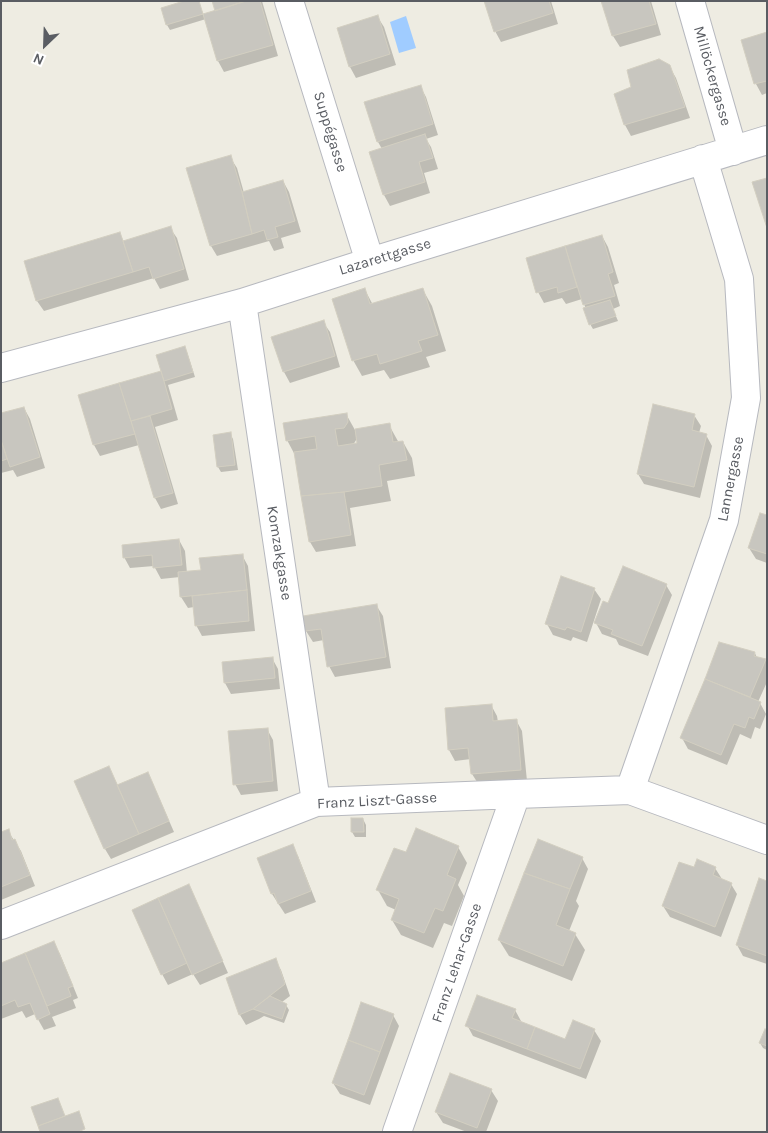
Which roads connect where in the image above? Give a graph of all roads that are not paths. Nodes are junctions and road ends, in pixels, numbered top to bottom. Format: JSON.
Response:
{"nodes":[{"id":1,"x":290,"y":1,"type":"edge"},
{"id":2,"x":690,"y":1,"type":"edge"},
{"id":3,"x":767,"y":140,"type":"edge"},
{"id":4,"x":733,"y":151,"type":"junction"},
{"id":5,"x":703,"y":159,"type":"junction"},
{"id":6,"x":370,"y":262,"type":"junction"},
{"id":7,"x":242,"y":303,"type":"junction"},
{"id":8,"x":1,"y":368,"type":"edge"},
{"id":9,"x":630,"y":790,"type":"junction"},
{"id":10,"x":516,"y":794,"type":"junction"},
{"id":11,"x":316,"y":802,"type":"junction"},
{"id":12,"x":767,"y":840,"type":"edge"},
{"id":13,"x":1,"y":925,"type":"edge"},
{"id":14,"x":397,"y":1132,"type":"edge"}],
"edges":[{"from":1,"to":6,"type":"street","name":"Suppégasse"},
{"from":2,"to":4,"type":"street","name":"Millöckergasse"},
{"from":3,"to":4,"type":"street","name":"Lazarettgasse"},
{"from":4,"to":5,"type":"street","name":"Lazarettgasse"},
{"from":5,"to":6,"type":"street","name":"Lazarettgasse"},
{"from":5,"to":9,"type":"street","name":"Lannergasse"},
{"from":6,"to":7,"type":"street","name":"Lazarettgasse"},
{"from":7,"to":8,"type":"street","name":"Lazarettgasse"},
{"from":7,"to":11,"type":"street","name":"Komzakgasse"},
{"from":9,"to":10,"type":"street","name":"Franz Liszt-Gasse"},
{"from":9,"to":12,"type":"street","name":"Franz Liszt-Gasse"},
{"from":10,"to":11,"type":"street","name":"Franz Liszt-Gasse"},
{"from":10,"to":14,"type":"street","name":"Franz Lehar-Gasse"},
{"from":11,"to":13,"type":"street","name":"Franz Liszt-Gasse"}]}
